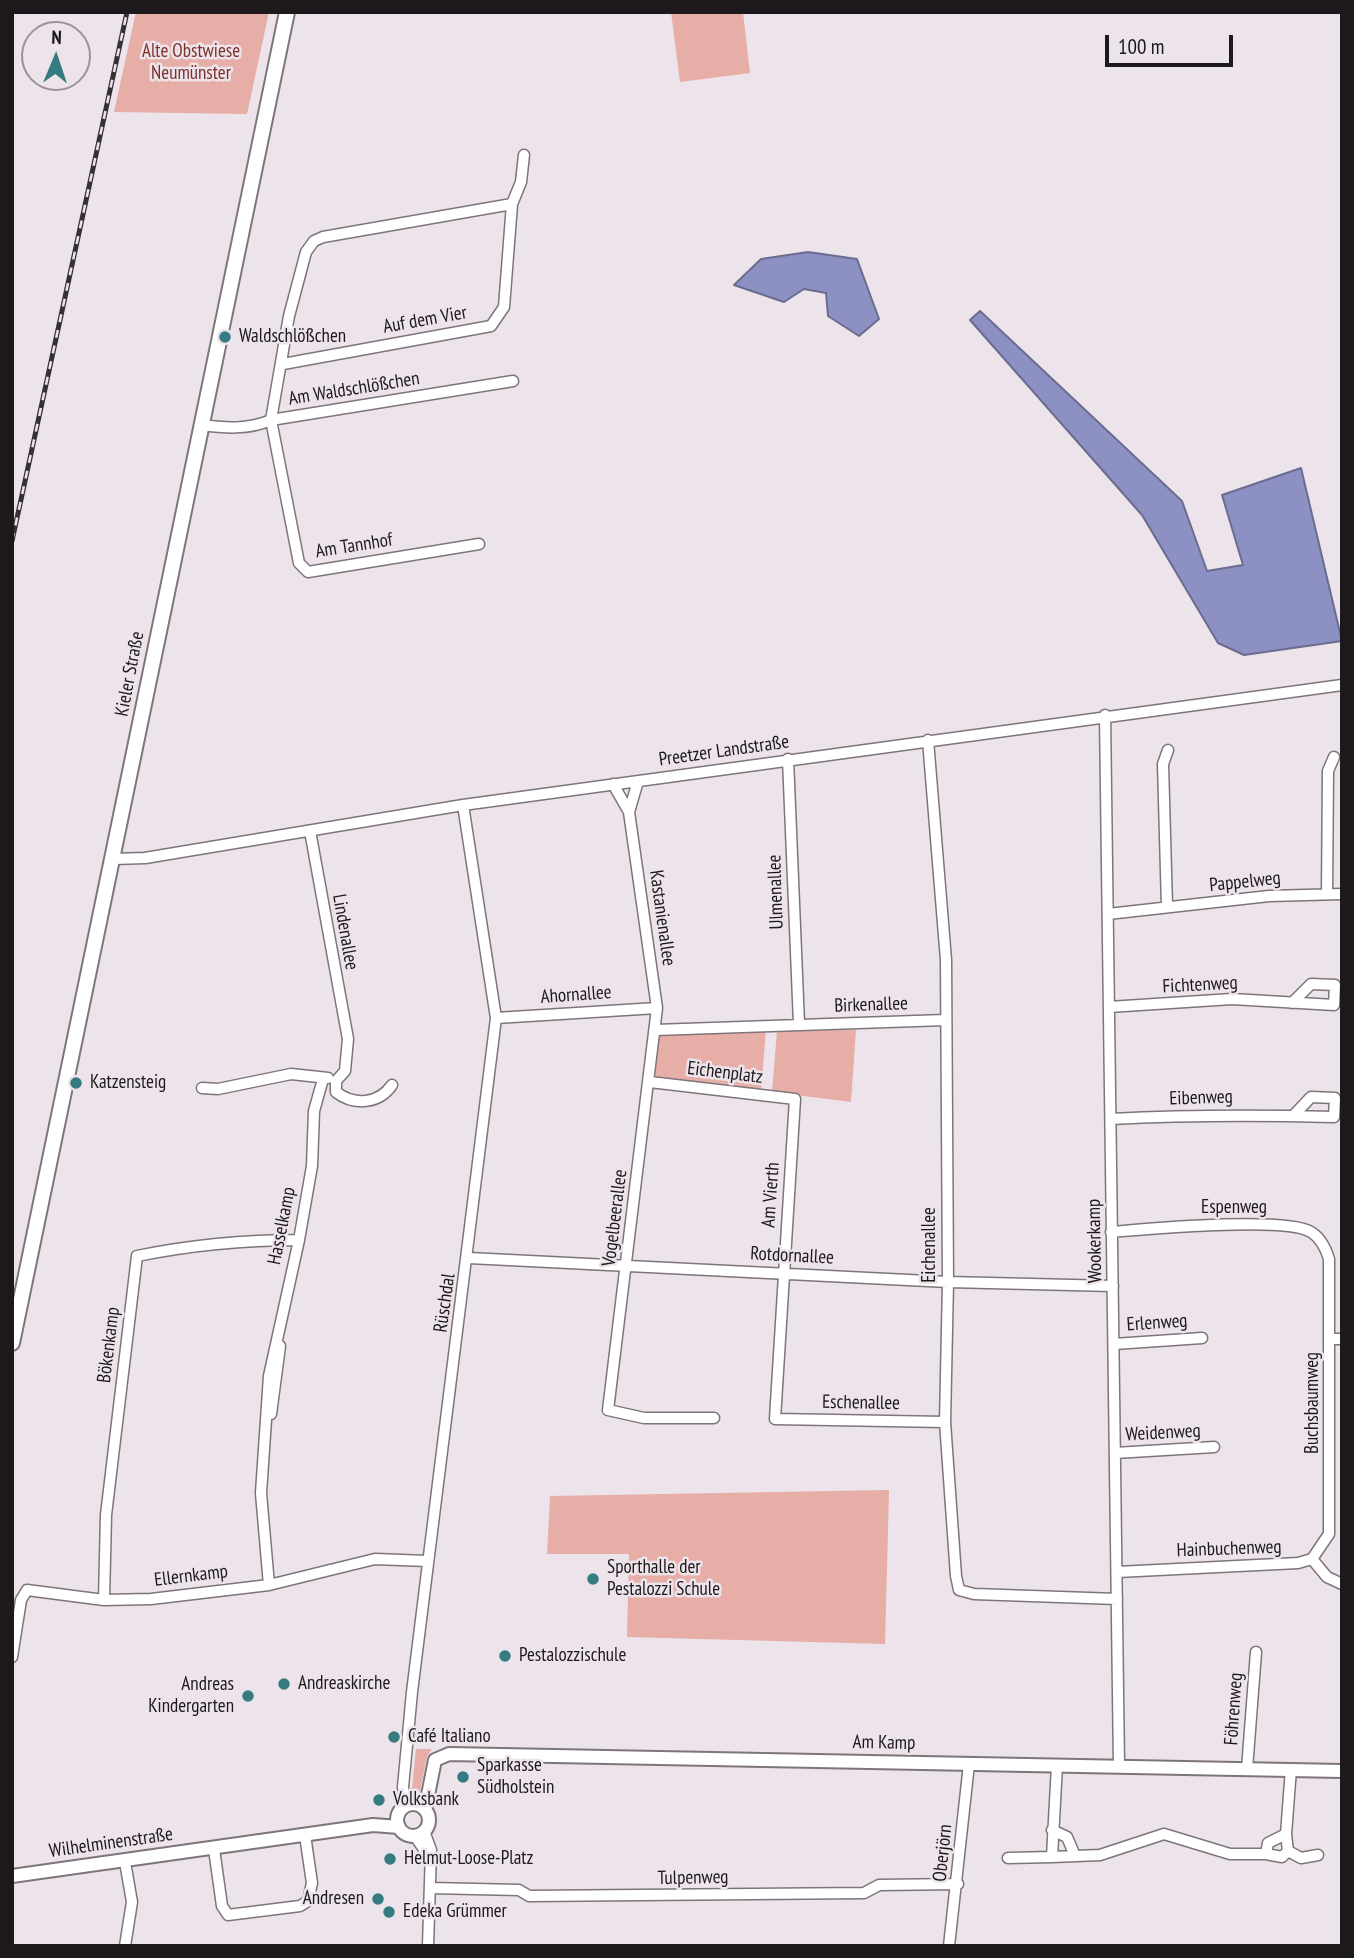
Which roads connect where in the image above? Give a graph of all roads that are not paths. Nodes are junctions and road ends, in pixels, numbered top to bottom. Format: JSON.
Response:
{"nodes":[{"id":1,"x":287,"y":12,"type":"edge"},
{"id":2,"x":524,"y":155,"type":"dead end"},
{"id":3,"x":512,"y":204,"type":"junction"},
{"id":4,"x":283,"y":364,"type":"junction"},
{"id":5,"x":513,"y":381,"type":"dead end"},
{"id":6,"x":271,"y":421,"type":"junction"},
{"id":7,"x":200,"y":425,"type":"junction"},
{"id":8,"x":479,"y":544,"type":"dead end"},
{"id":9,"x":1342,"y":685,"type":"edge"},
{"id":10,"x":1105,"y":715,"type":"junction"},
{"id":11,"x":928,"y":740,"type":"junction"},
{"id":12,"x":1168,"y":751,"type":"dead end"},
{"id":13,"x":1334,"y":757,"type":"dead end"},
{"id":14,"x":788,"y":759,"type":"junction"},
{"id":15,"x":638,"y":780,"type":"junction"},
{"id":16,"x":613,"y":784,"type":"junction"},
{"id":17,"x":463,"y":805,"type":"junction"},
{"id":18,"x":629,"y":812,"type":"junction"},
{"id":19,"x":310,"y":831,"type":"junction"},
{"id":20,"x":113,"y":859,"type":"junction"},
{"id":21,"x":1327,"y":894,"type":"junction"},
{"id":22,"x":1342,"y":894,"type":"edge"},
{"id":23,"x":1167,"y":907,"type":"junction"},
{"id":24,"x":1108,"y":914,"type":"junction"},
{"id":25,"x":1292,"y":1003,"type":"dead end"},
{"id":26,"x":1109,"y":1007,"type":"junction"},
{"id":27,"x":657,"y":1008,"type":"junction"},
{"id":28,"x":496,"y":1018,"type":"junction"},
{"id":29,"x":945,"y":1020,"type":"junction"},
{"id":30,"x":799,"y":1024,"type":"junction"},
{"id":31,"x":655,"y":1030,"type":"junction"},
{"id":32,"x":323,"y":1079,"type":"junction"},
{"id":33,"x":650,"y":1082,"type":"junction"},
{"id":34,"x":392,"y":1085,"type":"dead end"},
{"id":35,"x":336,"y":1087,"type":"junction"},
{"id":36,"x":202,"y":1088,"type":"dead end"},
{"id":37,"x":321,"y":1092,"type":"junction"},
{"id":38,"x":795,"y":1099,"type":"joint"},
{"id":39,"x":1293,"y":1116,"type":"dead end"},
{"id":40,"x":1111,"y":1119,"type":"junction"},
{"id":41,"x":1111,"y":1232,"type":"junction"},
{"id":42,"x":299,"y":1240,"type":"junction"},
{"id":43,"x":469,"y":1258,"type":"junction"},
{"id":44,"x":626,"y":1265,"type":"junction"},
{"id":45,"x":1329,"y":1271,"type":"joint"},
{"id":46,"x":784,"y":1273,"type":"junction"},
{"id":47,"x":948,"y":1282,"type":"junction"},
{"id":48,"x":1113,"y":1286,"type":"junction"},
{"id":49,"x":1202,"y":1338,"type":"dead end"},
{"id":50,"x":1330,"y":1339,"type":"junction"},
{"id":51,"x":1342,"y":1339,"type":"edge"},
{"id":52,"x":12,"y":1343,"type":"edge"},
{"id":53,"x":1114,"y":1344,"type":"junction"},
{"id":54,"x":714,"y":1418,"type":"dead end"},
{"id":55,"x":775,"y":1419,"type":"joint"},
{"id":56,"x":945,"y":1422,"type":"junction"},
{"id":57,"x":1214,"y":1447,"type":"dead end"},
{"id":58,"x":1337,"y":1449,"type":"edge"},
{"id":59,"x":1115,"y":1453,"type":"junction"},
{"id":60,"x":1312,"y":1559,"type":"junction"},
{"id":61,"x":427,"y":1561,"type":"junction"},
{"id":62,"x":1116,"y":1572,"type":"junction"},
{"id":63,"x":1342,"y":1584,"type":"edge"},
{"id":64,"x":269,"y":1585,"type":"junction"},
{"id":65,"x":1117,"y":1599,"type":"junction"},
{"id":66,"x":104,"y":1600,"type":"junction"},
{"id":67,"x":1256,"y":1652,"type":"dead end"},
{"id":68,"x":12,"y":1657,"type":"edge"},
{"id":69,"x":969,"y":1764,"type":"junction"},
{"id":70,"x":1057,"y":1765,"type":"junction"},
{"id":71,"x":1119,"y":1766,"type":"junction"},
{"id":72,"x":1247,"y":1769,"type":"junction"},
{"id":73,"x":1291,"y":1769,"type":"junction"},
{"id":74,"x":1342,"y":1770,"type":"edge"},
{"id":75,"x":409,"y":1812,"type":"junction"},
{"id":76,"x":1052,"y":1830,"type":"junction"},
{"id":77,"x":419,"y":1833,"type":"junction"},
{"id":78,"x":1286,"y":1834,"type":"junction"},
{"id":79,"x":305,"y":1835,"type":"junction"},
{"id":80,"x":214,"y":1849,"type":"junction"},
{"id":81,"x":1288,"y":1851,"type":"junction"},
{"id":82,"x":1266,"y":1854,"type":"junction"},
{"id":83,"x":1318,"y":1855,"type":"dead end"},
{"id":84,"x":1075,"y":1856,"type":"junction"},
{"id":85,"x":1052,"y":1857,"type":"junction"},
{"id":86,"x":1008,"y":1858,"type":"dead end"},
{"id":87,"x":125,"y":1862,"type":"junction"},
{"id":88,"x":12,"y":1876,"type":"edge"},
{"id":89,"x":958,"y":1884,"type":"junction"},
{"id":90,"x":429,"y":1888,"type":"junction"},
{"id":91,"x":125,"y":1946,"type":"edge"},
{"id":92,"x":428,"y":1946,"type":"edge"},
{"id":93,"x":949,"y":1946,"type":"edge"}],
"edges":[{"from":1,"to":7,"type":"main road","name":"Kieler Straße"},
{"from":2,"to":3,"type":"street","name":"Auf dem Vier"},
{"from":3,"to":4,"type":"street"},
{"from":3,"to":4,"type":"street","name":"Auf dem Vier"},
{"from":4,"to":6,"type":"street"},
{"from":5,"to":6,"type":"street","name":"Am Waldschlößchen"},
{"from":6,"to":7,"type":"street","name":"Am Waldschlößchen"},
{"from":6,"to":8,"type":"street","name":"Am Tannhof"},
{"from":7,"to":20,"type":"main road","name":"Kieler Straße"},
{"from":9,"to":10,"type":"street","name":"Preetzer Landstraße"},
{"from":10,"to":11,"type":"street","name":"Preetzer Landstraße"},
{"from":10,"to":24,"type":"street","name":"Wookerkamp"},
{"from":11,"to":14,"type":"street","name":"Preetzer Landstraße"},
{"from":11,"to":29,"type":"street","name":"Eichenallee"},
{"from":12,"to":23,"type":"street"},
{"from":13,"to":21,"type":"street"},
{"from":14,"to":15,"type":"street","name":"Preetzer Landstraße"},
{"from":14,"to":30,"type":"street","name":"Ulmenallee"},
{"from":15,"to":16,"type":"street","name":"Preetzer Landstraße"},
{"from":15,"to":18,"type":"street","name":"Kastanienallee"},
{"from":16,"to":17,"type":"street","name":"Preetzer Landstraße"},
{"from":16,"to":18,"type":"street","name":"Kastanienallee"},
{"from":17,"to":19,"type":"street","name":"Preetzer Landstraße"},
{"from":17,"to":28,"type":"street","name":"Rüschdal"},
{"from":18,"to":27,"type":"street","name":"Kastanienallee"},
{"from":19,"to":20,"type":"street","name":"Preetzer Landstraße"},
{"from":19,"to":35,"type":"street","name":"Lindenallee"},
{"from":20,"to":52,"type":"main road","name":"Kieler Straße"},
{"from":21,"to":22,"type":"street","name":"Pappelweg"},
{"from":21,"to":23,"type":"street","name":"Pappelweg"},
{"from":23,"to":24,"type":"street","name":"Pappelweg"},
{"from":24,"to":26,"type":"street","name":"Wookerkamp"},
{"from":25,"to":26,"type":"street","name":"Fichtenweg"},
{"from":26,"to":40,"type":"street","name":"Wookerkamp"},
{"from":27,"to":28,"type":"street","name":"Ahornallee"},
{"from":27,"to":31,"type":"street","name":"Kastanienallee"},
{"from":28,"to":43,"type":"street","name":"Rüschdal"},
{"from":29,"to":30,"type":"street","name":"Birkenallee"},
{"from":29,"to":47,"type":"street","name":"Eichenallee"},
{"from":30,"to":31,"type":"street","name":"Eichenplatz"},
{"from":31,"to":33,"type":"street","name":"Vogelbeerallee"},
{"from":32,"to":35,"type":"street"},
{"from":32,"to":36,"type":"street"},
{"from":32,"to":37,"type":"street"},
{"from":33,"to":38,"type":"street","name":"Eichenplatz"},
{"from":33,"to":44,"type":"street","name":"Vogelbeerallee"},
{"from":34,"to":35,"type":"street"},
{"from":35,"to":37,"type":"street"},
{"from":37,"to":42,"type":"street","name":"Hasselkamp"},
{"from":38,"to":46,"type":"street","name":"Am Vierth"},
{"from":39,"to":40,"type":"street","name":"Eibenweg"},
{"from":40,"to":41,"type":"street","name":"Wookerkamp"},
{"from":41,"to":45,"type":"street","name":"Espenweg"},
{"from":41,"to":48,"type":"street","name":"Wookerkamp"},
{"from":42,"to":64,"type":"street","name":"Hasselkamp"},
{"from":42,"to":66,"type":"street","name":"Bökenkamp"},
{"from":43,"to":44,"type":"street","name":"Rotdornallee"},
{"from":43,"to":61,"type":"street","name":"Rüschdal"},
{"from":44,"to":46,"type":"street","name":"Rotdornallee"},
{"from":44,"to":54,"type":"street","name":"Vogelbeerallee"},
{"from":45,"to":50,"type":"street","name":"Buchsbaumweg"},
{"from":46,"to":47,"type":"street","name":"Rotdornallee"},
{"from":46,"to":55,"type":"street","name":"Am Vierth"},
{"from":47,"to":48,"type":"street","name":"Rotdornallee"},
{"from":47,"to":56,"type":"street","name":"Eichenallee"},
{"from":48,"to":53,"type":"street","name":"Wookerkamp"},
{"from":49,"to":53,"type":"street","name":"Erlenweg"},
{"from":50,"to":51,"type":"street"},
{"from":50,"to":58,"type":"street","name":"Buchsbaumweg"},
{"from":53,"to":59,"type":"street","name":"Wookerkamp"},
{"from":55,"to":56,"type":"street","name":"Eschenallee"},
{"from":56,"to":65,"type":"street","name":"Eichenallee"},
{"from":57,"to":59,"type":"street","name":"Weidenweg"},
{"from":58,"to":60,"type":"street","name":"Buchsbaumweg"},
{"from":59,"to":62,"type":"street","name":"Wookerkamp"},
{"from":60,"to":62,"type":"street","name":"Hainbuchenweg"},
{"from":60,"to":63,"type":"street"},
{"from":61,"to":64,"type":"street","name":"Ellernkamp"},
{"from":61,"to":75,"type":"street","name":"Rüschdal"},
{"from":62,"to":65,"type":"street","name":"Wookerkamp"},
{"from":64,"to":66,"type":"street","name":"Ellernkamp"},
{"from":65,"to":71,"type":"street","name":"Wookerkamp"},
{"from":66,"to":68,"type":"street","name":"Ellernkamp"},
{"from":67,"to":72,"type":"street","name":"Föhrenweg"},
{"from":69,"to":70,"type":"street","name":"Am Kamp"},
{"from":69,"to":75,"type":"street","name":"Am Kamp"},
{"from":69,"to":89,"type":"street","name":"Oberjörn"},
{"from":70,"to":71,"type":"street","name":"Am Kamp"},
{"from":70,"to":76,"type":"street"},
{"from":71,"to":72,"type":"street","name":"Am Kamp"},
{"from":72,"to":73,"type":"street","name":"Am Kamp"},
{"from":73,"to":74,"type":"street","name":"Am Kamp"},
{"from":73,"to":78,"type":"street"},
{"from":75,"to":77,"type":"street"},
{"from":75,"to":77,"type":"street"},
{"from":75,"to":79,"type":"street","name":"Wilhelminenstraße"},
{"from":76,"to":84,"type":"street"},
{"from":76,"to":85,"type":"street"},
{"from":77,"to":90,"type":"street"},
{"from":78,"to":81,"type":"street"},
{"from":78,"to":82,"type":"street"},
{"from":79,"to":80,"type":"street","name":"Wilhelminenstraße"},
{"from":79,"to":80,"type":"street"},
{"from":80,"to":87,"type":"street","name":"Wilhelminenstraße"},
{"from":81,"to":82,"type":"street"},
{"from":81,"to":83,"type":"street"},
{"from":82,"to":84,"type":"street"},
{"from":84,"to":85,"type":"street"},
{"from":85,"to":86,"type":"street"},
{"from":87,"to":88,"type":"street","name":"Wilhelminenstraße"},
{"from":87,"to":91,"type":"street"},
{"from":89,"to":90,"type":"street","name":"Tulpenweg"},
{"from":89,"to":93,"type":"street","name":"Oberjörn"},
{"from":90,"to":92,"type":"street"}]}
